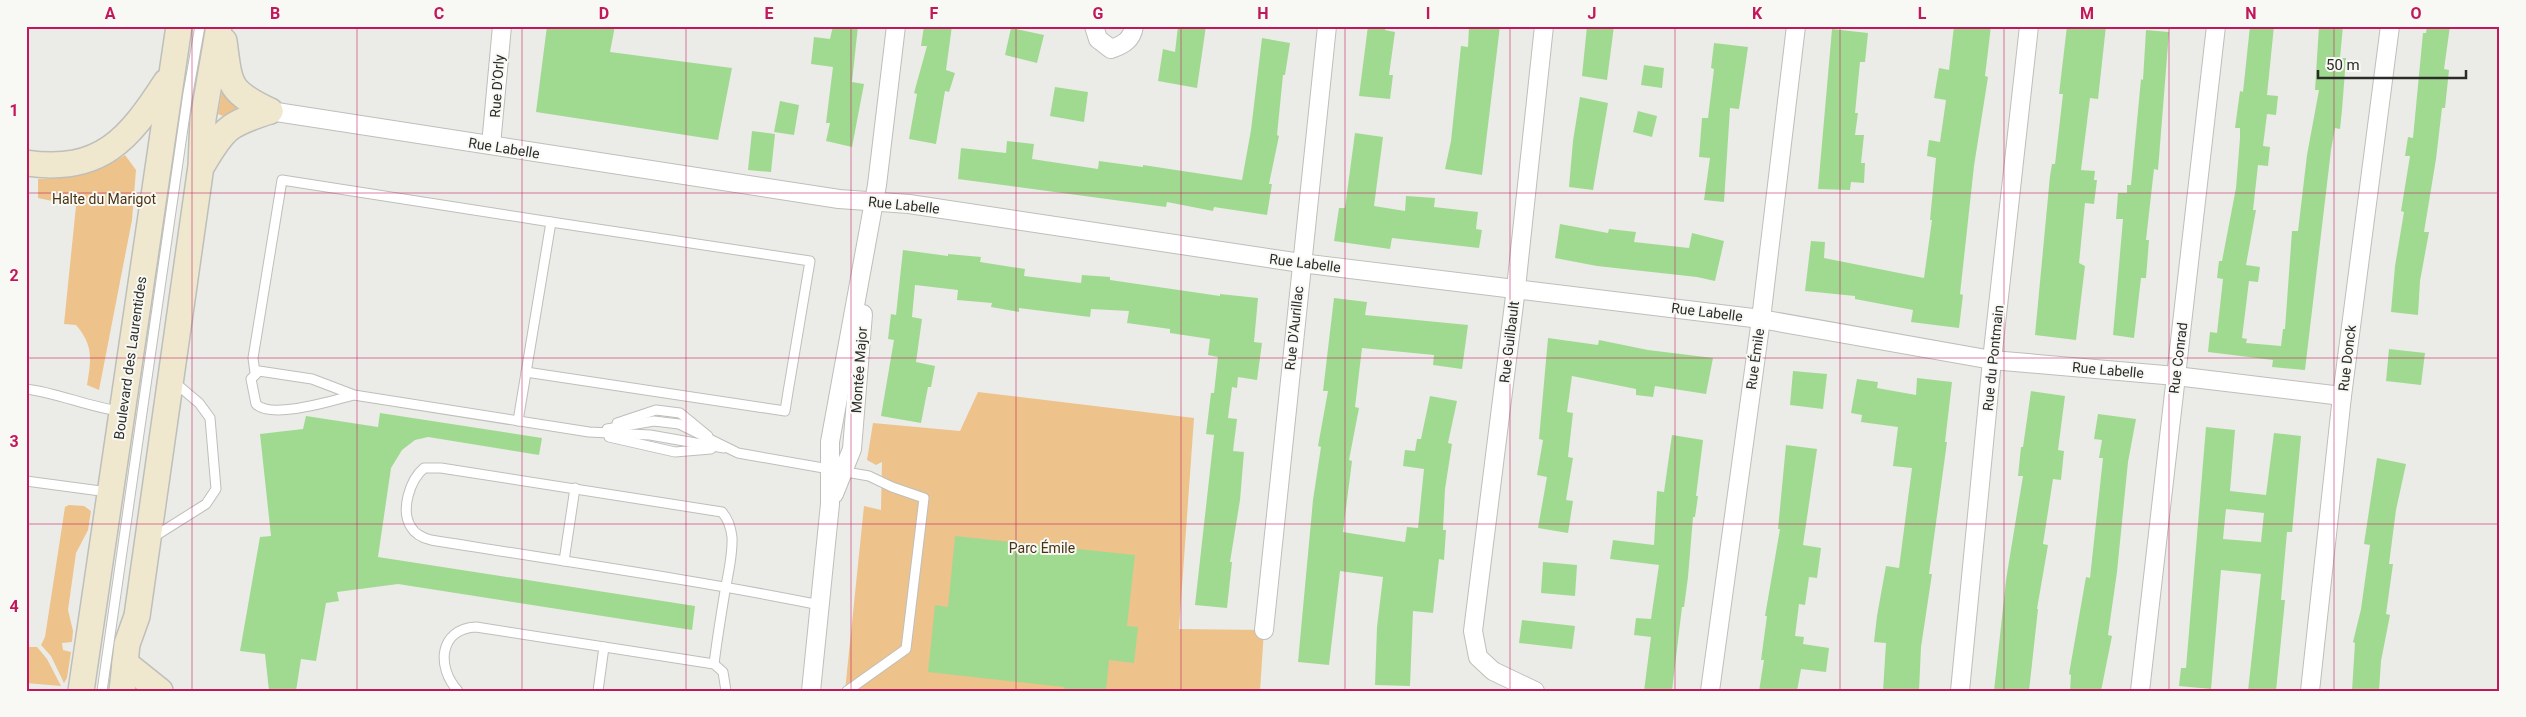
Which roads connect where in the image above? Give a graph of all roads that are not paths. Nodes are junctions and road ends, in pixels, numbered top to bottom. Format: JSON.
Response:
{"nodes":[{"id":1,"x":179,"y":26,"type":"edge"},
{"id":2,"x":200,"y":26,"type":"edge"},
{"id":3,"x":220,"y":26,"type":"edge"},
{"id":4,"x":502,"y":26,"type":"edge"},
{"id":5,"x":896,"y":26,"type":"edge"},
{"id":6,"x":1094,"y":26,"type":"edge"},
{"id":7,"x":1134,"y":26,"type":"edge"},
{"id":8,"x":1327,"y":26,"type":"edge"},
{"id":9,"x":1544,"y":26,"type":"edge"},
{"id":10,"x":1796,"y":26,"type":"edge"},
{"id":11,"x":2029,"y":26,"type":"edge"},
{"id":12,"x":2216,"y":26,"type":"edge"},
{"id":13,"x":2390,"y":26,"type":"edge"},
{"id":14,"x":170,"y":76,"type":"junction"},
{"id":15,"x":270,"y":111,"type":"junction"},
{"id":16,"x":491,"y":146,"type":"junction"},
{"id":17,"x":26,"y":163,"type":"edge"},
{"id":18,"x":201,"y":166,"type":"junction"},
{"id":19,"x":875,"y":201,"type":"junction"},
{"id":20,"x":550,"y":222,"type":"junction"},
{"id":21,"x":1301,"y":263,"type":"junction"},
{"id":22,"x":1516,"y":288,"type":"junction"},
{"id":23,"x":1760,"y":319,"type":"junction"},
{"id":24,"x":1992,"y":360,"type":"junction"},
{"id":25,"x":526,"y":372,"type":"junction"},
{"id":26,"x":255,"y":373,"type":"junction"},
{"id":27,"x":2176,"y":376,"type":"junction"},
{"id":28,"x":170,"y":379,"type":"junction"},
{"id":29,"x":26,"y":389,"type":"edge"},
{"id":30,"x":354,"y":395,"type":"junction"},
{"id":31,"x":2342,"y":396,"type":"junction"},
{"id":32,"x":122,"y":411,"type":"junction"},
{"id":33,"x":518,"y":421,"type":"junction"},
{"id":34,"x":590,"y":432,"type":"junction"},
{"id":35,"x":724,"y":448,"type":"junction"},
{"id":36,"x":837,"y":470,"type":"junction"},
{"id":37,"x":26,"y":481,"type":"edge"},
{"id":38,"x":575,"y":488,"type":"junction"},
{"id":39,"x":111,"y":493,"type":"junction"},
{"id":40,"x":148,"y":541,"type":"junction"},
{"id":41,"x":564,"y":561,"type":"junction"},
{"id":42,"x":725,"y":588,"type":"junction"},
{"id":43,"x":820,"y":605,"type":"junction"},
{"id":44,"x":1264,"y":630,"type":"dead end"},
{"id":45,"x":604,"y":647,"type":"junction"},
{"id":46,"x":116,"y":655,"type":"junction"},
{"id":47,"x":714,"y":664,"type":"junction"},
{"id":48,"x":81,"y":691,"type":"edge"},
{"id":49,"x":102,"y":691,"type":"edge"},
{"id":50,"x":122,"y":691,"type":"edge"},
{"id":51,"x":160,"y":691,"type":"edge"},
{"id":52,"x":458,"y":691,"type":"edge"},
{"id":53,"x":598,"y":691,"type":"edge"},
{"id":54,"x":726,"y":691,"type":"edge"},
{"id":55,"x":811,"y":691,"type":"edge"},
{"id":56,"x":847,"y":691,"type":"edge"},
{"id":57,"x":1535,"y":691,"type":"edge"},
{"id":58,"x":1710,"y":691,"type":"edge"},
{"id":59,"x":1960,"y":691,"type":"edge"},
{"id":60,"x":2140,"y":691,"type":"edge"},
{"id":61,"x":2310,"y":691,"type":"edge"}],
"edges":[{"from":1,"to":14,"type":"main road","name":"Boulevard des Laurentides"},
{"from":2,"to":46,"type":"lane","name":"Boulevard des Laurentides"},
{"from":3,"to":15,"type":"main road"},
{"from":3,"to":18,"type":"main road","name":"Boulevard des Laurentides"},
{"from":4,"to":16,"type":"street","name":"Rue D'Orly"},
{"from":5,"to":19,"type":"street","name":"Montée Major"},
{"from":6,"to":7,"type":"street"},
{"from":8,"to":21,"type":"street","name":"Rue D'Aurillac"},
{"from":9,"to":22,"type":"street","name":"Rue Guilbault"},
{"from":10,"to":23,"type":"street","name":"Rue Émile"},
{"from":11,"to":24,"type":"street","name":"Rue du Pontmain"},
{"from":12,"to":27,"type":"street","name":"Rue Conrad"},
{"from":13,"to":31,"type":"street","name":"Rue Donck"},
{"from":14,"to":17,"type":"main road"},
{"from":14,"to":32,"type":"main road","name":"Boulevard des Laurentides"},
{"from":15,"to":16,"type":"street","name":"Rue Labelle"},
{"from":15,"to":18,"type":"main road"},
{"from":16,"to":19,"type":"street","name":"Rue Labelle"},
{"from":18,"to":28,"type":"main road","name":"Boulevard des Laurentides"},
{"from":19,"to":21,"type":"street","name":"Rue Labelle"},
{"from":19,"to":36,"type":"street","name":"Montée Major"},
{"from":20,"to":25,"type":"lane"},
{"from":20,"to":25,"type":"lane"},
{"from":20,"to":26,"type":"lane"},
{"from":21,"to":22,"type":"street","name":"Rue Labelle"},
{"from":21,"to":44,"type":"street","name":"Rue D'Aurillac"},
{"from":22,"to":23,"type":"street","name":"Rue Labelle"},
{"from":22,"to":57,"type":"street","name":"Rue Guilbault"},
{"from":23,"to":24,"type":"street","name":"Rue Labelle"},
{"from":23,"to":58,"type":"street","name":"Rue Émile"},
{"from":24,"to":27,"type":"street","name":"Rue Labelle"},
{"from":24,"to":59,"type":"street","name":"Rue du Pontmain"},
{"from":25,"to":33,"type":"lane"},
{"from":26,"to":30,"type":"lane"},
{"from":26,"to":30,"type":"lane"},
{"from":27,"to":31,"type":"street","name":"Rue Labelle"},
{"from":27,"to":60,"type":"street","name":"Rue Conrad"},
{"from":28,"to":40,"type":"main road","name":"Boulevard des Laurentides"},
{"from":28,"to":40,"type":"lane"},
{"from":29,"to":32,"type":"lane"},
{"from":30,"to":33,"type":"lane"},
{"from":31,"to":61,"type":"street","name":"Rue Donck"},
{"from":32,"to":39,"type":"main road","name":"Boulevard des Laurentides"},
{"from":33,"to":34,"type":"lane"},
{"from":34,"to":35,"type":"lane"},
{"from":34,"to":35,"type":"lane"},
{"from":35,"to":36,"type":"lane"},
{"from":36,"to":43,"type":"street","name":"Montée Major"},
{"from":36,"to":56,"type":"lane"},
{"from":37,"to":39,"type":"lane"},
{"from":38,"to":41,"type":"lane"},
{"from":38,"to":41,"type":"lane"},
{"from":38,"to":42,"type":"lane"},
{"from":39,"to":48,"type":"main road","name":"Boulevard des Laurentides"},
{"from":40,"to":46,"type":"main road","name":"Boulevard des Laurentides"},
{"from":41,"to":42,"type":"lane"},
{"from":42,"to":43,"type":"lane"},
{"from":42,"to":47,"type":"lane"},
{"from":43,"to":55,"type":"street","name":"Montée Major"},
{"from":45,"to":47,"type":"lane"},
{"from":45,"to":52,"type":"lane"},
{"from":45,"to":53,"type":"lane"},
{"from":46,"to":49,"type":"lane","name":"Boulevard des Laurentides"},
{"from":46,"to":50,"type":"main road","name":"Boulevard des Laurentides"},
{"from":46,"to":51,"type":"main road"},
{"from":47,"to":54,"type":"lane"}]}
